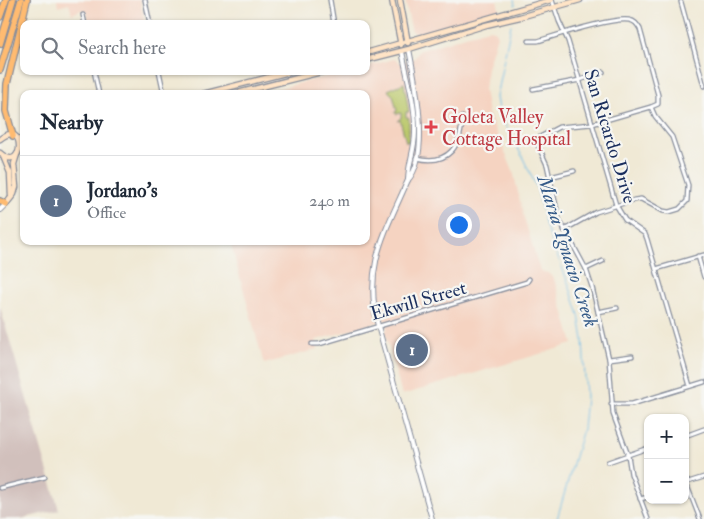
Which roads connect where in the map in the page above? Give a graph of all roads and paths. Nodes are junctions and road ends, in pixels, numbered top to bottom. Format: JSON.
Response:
{"nodes":[{"id":1,"x":6,"y":0,"type":"edge"},
{"id":2,"x":13,"y":0,"type":"edge"},
{"id":3,"x":21,"y":0,"type":"edge"},
{"id":4,"x":26,"y":0,"type":"edge"},
{"id":5,"x":145,"y":0,"type":"edge"},
{"id":6,"x":330,"y":0,"type":"edge"},
{"id":7,"x":392,"y":0,"type":"edge"},
{"id":8,"x":400,"y":0,"type":"edge"},
{"id":9,"x":552,"y":0,"type":"edge"},
{"id":10,"x":580,"y":0,"type":"edge"},
{"id":11,"x":680,"y":2,"type":"dead end"},
{"id":12,"x":554,"y":7,"type":"junction"},
{"id":13,"x":633,"y":15,"type":"dead end"},
{"id":14,"x":83,"y":16,"type":"dead end"},
{"id":15,"x":0,"y":17,"type":"edge"},
{"id":16,"x":21,"y":20,"type":"edge"},
{"id":17,"x":84,"y":20,"type":"edge"},
{"id":18,"x":149,"y":20,"type":"edge"},
{"id":19,"x":333,"y":20,"type":"edge"},
{"id":20,"x":630,"y":20,"type":"junction"},
{"id":21,"x":20,"y":27,"type":"edge"},
{"id":22,"x":564,"y":33,"type":"junction"},
{"id":23,"x":529,"y":41,"type":"dead end"},
{"id":24,"x":408,"y":42,"type":"junction"},
{"id":25,"x":0,"y":44,"type":"edge"},
{"id":26,"x":401,"y":44,"type":"junction"},
{"id":27,"x":409,"y":49,"type":"junction"},
{"id":28,"x":402,"y":51,"type":"junction"},
{"id":29,"x":370,"y":52,"type":"edge"},
{"id":30,"x":370,"y":59,"type":"edge"},
{"id":31,"x":0,"y":70,"type":"edge"},
{"id":32,"x":603,"y":72,"type":"dead end"},
{"id":33,"x":95,"y":75,"type":"edge"},
{"id":34,"x":160,"y":75,"type":"edge"},
{"id":35,"x":277,"y":75,"type":"edge"},
{"id":36,"x":309,"y":75,"type":"edge"},
{"id":37,"x":580,"y":80,"type":"junction"},
{"id":38,"x":704,"y":86,"type":"edge"},
{"id":39,"x":98,"y":90,"type":"edge"},
{"id":40,"x":163,"y":90,"type":"edge"},
{"id":41,"x":219,"y":90,"type":"edge"},
{"id":42,"x":250,"y":90,"type":"edge"},
{"id":43,"x":533,"y":90,"type":"dead end"},
{"id":44,"x":651,"y":107,"type":"junction"},
{"id":45,"x":462,"y":117,"type":"dead end"},
{"id":46,"x":592,"y":124,"type":"junction"},
{"id":47,"x":15,"y":137,"type":"junction"},
{"id":48,"x":20,"y":138,"type":"edge"},
{"id":49,"x":0,"y":139,"type":"edge"},
{"id":50,"x":20,"y":151,"type":"edge"},
{"id":51,"x":1,"y":154,"type":"edge"},
{"id":52,"x":417,"y":158,"type":"junction"},
{"id":53,"x":574,"y":171,"type":"dead end"},
{"id":54,"x":550,"y":177,"type":"junction"},
{"id":55,"x":408,"y":180,"type":"junction"},
{"id":56,"x":11,"y":196,"type":"junction"},
{"id":57,"x":0,"y":201,"type":"edge"},
{"id":58,"x":6,"y":204,"type":"junction"},
{"id":59,"x":616,"y":205,"type":"junction"},
{"id":60,"x":0,"y":210,"type":"edge"},
{"id":61,"x":564,"y":230,"type":"junction"},
{"id":62,"x":704,"y":255,"type":"edge"},
{"id":63,"x":698,"y":256,"type":"junction"},
{"id":64,"x":603,"y":261,"type":"dead end"},
{"id":65,"x":586,"y":269,"type":"junction"},
{"id":66,"x":656,"y":269,"type":"junction"},
{"id":67,"x":704,"y":277,"type":"edge"},
{"id":68,"x":529,"y":280,"type":"dead end"},
{"id":69,"x":617,"y":308,"type":"dead end"},
{"id":70,"x":598,"y":312,"type":"junction"},
{"id":71,"x":378,"y":326,"type":"junction"},
{"id":72,"x":312,"y":344,"type":"dead end"},
{"id":73,"x":632,"y":356,"type":"dead end"},
{"id":74,"x":609,"y":359,"type":"junction"},
{"id":75,"x":704,"y":382,"type":"edge"},
{"id":76,"x":690,"y":386,"type":"junction"},
{"id":77,"x":611,"y":404,"type":"junction"},
{"id":78,"x":704,"y":429,"type":"edge"},
{"id":79,"x":689,"y":435,"type":"edge"},
{"id":80,"x":644,"y":449,"type":"edge"},
{"id":81,"x":628,"y":455,"type":"junction"},
{"id":82,"x":608,"y":462,"type":"dead end"},
{"id":83,"x":45,"y":477,"type":"dead end"},
{"id":84,"x":704,"y":477,"type":"edge"},
{"id":85,"x":689,"y":482,"type":"edge"},
{"id":86,"x":0,"y":488,"type":"edge"},
{"id":87,"x":689,"y":491,"type":"edge"},
{"id":88,"x":644,"y":498,"type":"edge"},
{"id":89,"x":640,"y":499,"type":"junction"},
{"id":90,"x":432,"y":519,"type":"edge"},
{"id":91,"x":648,"y":519,"type":"edge"},
{"id":92,"x":700,"y":519,"type":"edge"}],
"edges":[{"from":1,"to":15,"type":"highway"},
{"from":2,"to":25,"type":"highway"},
{"from":3,"to":31,"type":"highway"},
{"from":4,"to":16,"type":"highway"},
{"from":5,"to":18,"type":"street"},
{"from":6,"to":19,"type":"street"},
{"from":7,"to":26,"type":"main road"},
{"from":8,"to":24,"type":"main road"},
{"from":9,"to":12,"type":"street","name":"San Ricardo Drive"},
{"from":9,"to":24,"type":"main road"},
{"from":10,"to":12,"type":"main road"},
{"from":11,"to":38,"type":"street"},
{"from":12,"to":22,"type":"street","name":"San Ricardo Drive"},
{"from":12,"to":27,"type":"main road"},
{"from":13,"to":20,"type":"street"},
{"from":14,"to":17,"type":"street"},
{"from":20,"to":22,"type":"street"},
{"from":20,"to":44,"type":"street"},
{"from":21,"to":47,"type":"highway"},
{"from":22,"to":23,"type":"street"},
{"from":22,"to":37,"type":"street","name":"San Ricardo Drive"},
{"from":24,"to":26,"type":"main road"},
{"from":24,"to":27,"type":"main road"},
{"from":26,"to":28,"type":"main road"},
{"from":26,"to":29,"type":"main road"},
{"from":27,"to":28,"type":"main road"},
{"from":27,"to":52,"type":"street"},
{"from":28,"to":30,"type":"main road"},
{"from":28,"to":55,"type":"street"},
{"from":32,"to":37,"type":"street"},
{"from":33,"to":39,"type":"street"},
{"from":34,"to":40,"type":"street"},
{"from":35,"to":41,"type":"main road"},
{"from":36,"to":42,"type":"main road"},
{"from":37,"to":43,"type":"street"},
{"from":37,"to":46,"type":"street","name":"San Ricardo Drive"},
{"from":44,"to":46,"type":"street"},
{"from":44,"to":59,"type":"street"},
{"from":45,"to":52,"type":"street"},
{"from":46,"to":54,"type":"street"},
{"from":46,"to":59,"type":"street","name":"San Ricardo Drive"},
{"from":47,"to":48,"type":"main road"},
{"from":47,"to":49,"type":"main road"},
{"from":47,"to":50,"type":"main road"},
{"from":50,"to":51,"type":"main road"},
{"from":50,"to":56,"type":"main road"},
{"from":51,"to":56,"type":"main road"},
{"from":52,"to":55,"type":"street"},
{"from":53,"to":54,"type":"street"},
{"from":54,"to":61,"type":"street"},
{"from":55,"to":71,"type":"street"},
{"from":56,"to":58,"type":"main road"},
{"from":57,"to":58,"type":"highway"},
{"from":58,"to":60,"type":"street"},
{"from":59,"to":61,"type":"street"},
{"from":59,"to":66,"type":"street","name":"San Ricardo Drive"},
{"from":61,"to":65,"type":"street"},
{"from":62,"to":63,"type":"street"},
{"from":63,"to":66,"type":"street"},
{"from":63,"to":67,"type":"street"},
{"from":64,"to":65,"type":"street"},
{"from":65,"to":70,"type":"street"},
{"from":66,"to":76,"type":"street","name":"San Ricardo Drive"},
{"from":68,"to":71,"type":"street","name":"Ekwill Street"},
{"from":69,"to":70,"type":"street"},
{"from":70,"to":74,"type":"street"},
{"from":71,"to":72,"type":"street","name":"Ekwill Street"},
{"from":71,"to":90,"type":"street"},
{"from":73,"to":74,"type":"street"},
{"from":74,"to":77,"type":"street"},
{"from":75,"to":76,"type":"street"},
{"from":76,"to":77,"type":"street"},
{"from":77,"to":81,"type":"street"},
{"from":78,"to":79,"type":"street"},
{"from":80,"to":81,"type":"street"},
{"from":81,"to":82,"type":"street"},
{"from":81,"to":89,"type":"street"},
{"from":83,"to":86,"type":"street"},
{"from":84,"to":85,"type":"street"},
{"from":87,"to":92,"type":"street"},
{"from":88,"to":89,"type":"street"},
{"from":89,"to":91,"type":"street"}]}
